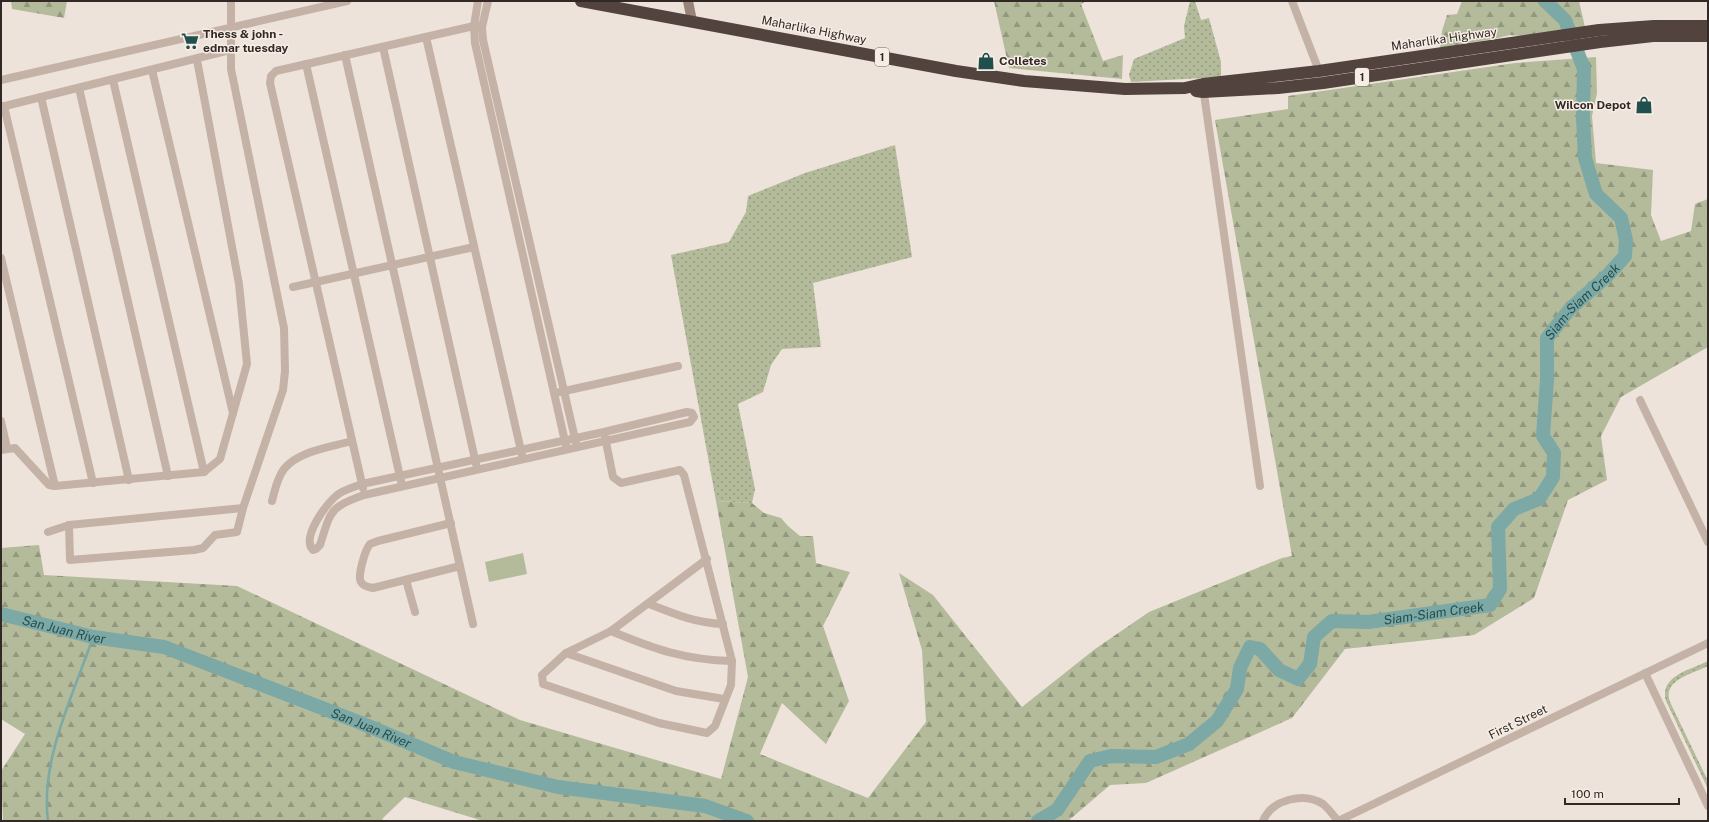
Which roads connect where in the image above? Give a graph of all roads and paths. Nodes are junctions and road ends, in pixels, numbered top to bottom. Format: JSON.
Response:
{"nodes":[{"id":1,"x":231,"y":1,"type":"edge"},
{"id":2,"x":347,"y":1,"type":"edge"},
{"id":3,"x":478,"y":1,"type":"edge"},
{"id":4,"x":488,"y":1,"type":"edge"},
{"id":5,"x":581,"y":1,"type":"edge"},
{"id":6,"x":688,"y":1,"type":"edge"},
{"id":7,"x":1292,"y":1,"type":"edge"},
{"id":8,"x":692,"y":21,"type":"junction"},
{"id":9,"x":230,"y":26,"type":"junction"},
{"id":10,"x":478,"y":26,"type":"junction"},
{"id":11,"x":1708,"y":26,"type":"edge"},
{"id":12,"x":1599,"y":36,"type":"junction"},
{"id":13,"x":1708,"y":36,"type":"edge"},
{"id":14,"x":426,"y":37,"type":"junction"},
{"id":15,"x":1538,"y":45,"type":"junction"},
{"id":16,"x":383,"y":47,"type":"junction"},
{"id":17,"x":230,"y":50,"type":"junction"},
{"id":18,"x":345,"y":55,"type":"junction"},
{"id":19,"x":197,"y":60,"type":"junction"},
{"id":20,"x":306,"y":64,"type":"junction"},
{"id":21,"x":152,"y":70,"type":"junction"},
{"id":22,"x":1319,"y":71,"type":"junction"},
{"id":23,"x":1,"y":80,"type":"edge"},
{"id":24,"x":113,"y":80,"type":"junction"},
{"id":25,"x":79,"y":88,"type":"junction"},
{"id":26,"x":1203,"y":88,"type":"junction"},
{"id":27,"x":41,"y":97,"type":"junction"},
{"id":28,"x":2,"y":106,"type":"edge"},
{"id":29,"x":474,"y":247,"type":"junction"},
{"id":30,"x":430,"y":257,"type":"junction"},
{"id":31,"x":1,"y":258,"type":"edge"},
{"id":32,"x":392,"y":265,"type":"junction"},
{"id":33,"x":354,"y":273,"type":"junction"},
{"id":34,"x":315,"y":282,"type":"junction"},
{"id":35,"x":293,"y":287,"type":"dead end"},
{"id":36,"x":678,"y":366,"type":"dead end"},
{"id":37,"x":564,"y":391,"type":"junction"},
{"id":38,"x":555,"y":393,"type":"junction"},
{"id":39,"x":1640,"y":400,"type":"dead end"},
{"id":40,"x":233,"y":414,"type":"junction"},
{"id":41,"x":1,"y":421,"type":"edge"},
{"id":42,"x":604,"y":432,"type":"junction"},
{"id":43,"x":575,"y":438,"type":"junction"},
{"id":44,"x":565,"y":440,"type":"junction"},
{"id":45,"x":352,"y":441,"type":"junction"},
{"id":46,"x":606,"y":442,"type":"junction"},
{"id":47,"x":577,"y":448,"type":"junction"},
{"id":48,"x":4,"y":449,"type":"edge"},
{"id":49,"x":521,"y":450,"type":"junction"},
{"id":50,"x":567,"y":450,"type":"junction"},
{"id":51,"x":475,"y":460,"type":"junction"},
{"id":52,"x":524,"y":460,"type":"junction"},
{"id":53,"x":438,"y":468,"type":"junction"},
{"id":54,"x":477,"y":470,"type":"junction"},
{"id":55,"x":204,"y":472,"type":"junction"},
{"id":56,"x":168,"y":476,"type":"junction"},
{"id":57,"x":400,"y":476,"type":"junction"},
{"id":58,"x":440,"y":478,"type":"junction"},
{"id":59,"x":129,"y":480,"type":"junction"},
{"id":60,"x":93,"y":483,"type":"junction"},
{"id":61,"x":362,"y":484,"type":"junction"},
{"id":62,"x":55,"y":486,"type":"junction"},
{"id":63,"x":403,"y":486,"type":"junction"},
{"id":64,"x":1260,"y":486,"type":"dead end"},
{"id":65,"x":364,"y":495,"type":"junction"},
{"id":66,"x":272,"y":501,"type":"dead end"},
{"id":67,"x":243,"y":508,"type":"junction"},
{"id":68,"x":450,"y":523,"type":"junction"},
{"id":69,"x":69,"y":525,"type":"junction"},
{"id":70,"x":48,"y":532,"type":"dead end"},
{"id":71,"x":1708,"y":542,"type":"edge"},
{"id":72,"x":707,"y":559,"type":"junction"},
{"id":73,"x":460,"y":566,"type":"junction"},
{"id":74,"x":406,"y":580,"type":"junction"},
{"id":75,"x":649,"y":604,"type":"junction"},
{"id":76,"x":415,"y":612,"type":"dead end"},
{"id":77,"x":473,"y":624,"type":"dead end"},
{"id":78,"x":723,"y":624,"type":"junction"},
{"id":79,"x":611,"y":631,"type":"junction"},
{"id":80,"x":1708,"y":643,"type":"edge"},
{"id":81,"x":566,"y":653,"type":"junction"},
{"id":82,"x":732,"y":661,"type":"junction"},
{"id":83,"x":1645,"y":673,"type":"junction"},
{"id":84,"x":724,"y":699,"type":"junction"},
{"id":85,"x":1708,"y":806,"type":"edge"},
{"id":86,"x":1263,"y":821,"type":"edge"},
{"id":87,"x":1338,"y":821,"type":"edge"}],
"edges":[{"from":1,"to":9,"type":"street"},
{"from":2,"to":9,"type":"street"},
{"from":3,"to":10,"type":"street"},
{"from":4,"to":10,"type":"street"},
{"from":5,"to":8,"type":"highway","name":"Maharlika Highway","number":"1"},
{"from":6,"to":8,"type":"street"},
{"from":7,"to":22,"type":"street"},
{"from":8,"to":26,"type":"highway","name":"Maharlika Highway","number":"1"},
{"from":9,"to":17,"type":"street"},
{"from":9,"to":23,"type":"street"},
{"from":10,"to":14,"type":"street"},
{"from":10,"to":37,"type":"street"},
{"from":10,"to":38,"type":"street"},
{"from":11,"to":12,"type":"highway","name":"Maharlika Highway","number":"1"},
{"from":12,"to":13,"type":"highway","name":"Maharlika Highway","number":"1"},
{"from":12,"to":15,"type":"highway","name":"Maharlika Highway","number":"1"},
{"from":14,"to":16,"type":"street"},
{"from":14,"to":29,"type":"street"},
{"from":15,"to":22,"type":"highway","name":"Maharlika Highway","number":"1"},
{"from":15,"to":26,"type":"highway","name":"Maharlika Highway","number":"1"},
{"from":16,"to":18,"type":"street"},
{"from":16,"to":30,"type":"street"},
{"from":17,"to":19,"type":"street"},
{"from":17,"to":67,"type":"street"},
{"from":18,"to":20,"type":"street"},
{"from":18,"to":32,"type":"street"},
{"from":19,"to":21,"type":"street"},
{"from":19,"to":40,"type":"street"},
{"from":20,"to":33,"type":"street"},
{"from":20,"to":34,"type":"street"},
{"from":21,"to":24,"type":"street"},
{"from":21,"to":40,"type":"street"},
{"from":22,"to":26,"type":"highway","name":"Maharlika Highway","number":"1"},
{"from":24,"to":25,"type":"street"},
{"from":24,"to":55,"type":"street"},
{"from":25,"to":27,"type":"street"},
{"from":25,"to":56,"type":"street"},
{"from":26,"to":64,"type":"street"},
{"from":27,"to":28,"type":"street"},
{"from":27,"to":59,"type":"street"},
{"from":28,"to":60,"type":"street"},
{"from":29,"to":30,"type":"street"},
{"from":29,"to":49,"type":"street"},
{"from":30,"to":32,"type":"street"},
{"from":30,"to":51,"type":"street"},
{"from":31,"to":62,"type":"street"},
{"from":32,"to":33,"type":"street"},
{"from":32,"to":53,"type":"street"},
{"from":33,"to":34,"type":"street"},
{"from":33,"to":57,"type":"street"},
{"from":34,"to":35,"type":"street"},
{"from":34,"to":45,"type":"street"},
{"from":36,"to":37,"type":"street"},
{"from":37,"to":38,"type":"street"},
{"from":37,"to":43,"type":"street"},
{"from":38,"to":44,"type":"street"},
{"from":39,"to":71,"type":"street"},
{"from":40,"to":55,"type":"street"},
{"from":41,"to":48,"type":"street"},
{"from":42,"to":43,"type":"street"},
{"from":42,"to":46,"type":"street"},
{"from":42,"to":46,"type":"street"},
{"from":43,"to":44,"type":"street"},
{"from":43,"to":47,"type":"street"},
{"from":44,"to":49,"type":"street"},
{"from":44,"to":50,"type":"street"},
{"from":45,"to":61,"type":"street"},
{"from":45,"to":66,"type":"street"},
{"from":46,"to":47,"type":"street"},
{"from":46,"to":72,"type":"street"},
{"from":47,"to":50,"type":"street"},
{"from":48,"to":62,"type":"street"},
{"from":49,"to":51,"type":"street"},
{"from":49,"to":52,"type":"street"},
{"from":50,"to":52,"type":"street"},
{"from":51,"to":53,"type":"street"},
{"from":51,"to":54,"type":"street"},
{"from":52,"to":54,"type":"street"},
{"from":53,"to":57,"type":"street"},
{"from":53,"to":58,"type":"street"},
{"from":54,"to":58,"type":"street"},
{"from":55,"to":56,"type":"street"},
{"from":56,"to":59,"type":"street"},
{"from":57,"to":61,"type":"street"},
{"from":57,"to":63,"type":"street"},
{"from":58,"to":63,"type":"street"},
{"from":58,"to":68,"type":"street"},
{"from":59,"to":60,"type":"street"},
{"from":60,"to":62,"type":"street"},
{"from":61,"to":65,"type":"street"},
{"from":61,"to":65,"type":"street"},
{"from":63,"to":65,"type":"street"},
{"from":67,"to":69,"type":"street"},
{"from":67,"to":69,"type":"street"},
{"from":68,"to":73,"type":"street"},
{"from":68,"to":74,"type":"street"},
{"from":69,"to":70,"type":"street"},
{"from":72,"to":75,"type":"street"},
{"from":72,"to":78,"type":"street"},
{"from":73,"to":74,"type":"street"},
{"from":73,"to":77,"type":"street"},
{"from":74,"to":76,"type":"street"},
{"from":75,"to":78,"type":"street"},
{"from":75,"to":79,"type":"street"},
{"from":78,"to":82,"type":"street"},
{"from":79,"to":81,"type":"street"},
{"from":79,"to":82,"type":"street"},
{"from":80,"to":83,"type":"street","name":"First Street"},
{"from":81,"to":84,"type":"street"},
{"from":81,"to":84,"type":"street"},
{"from":82,"to":84,"type":"street"},
{"from":83,"to":85,"type":"street"},
{"from":83,"to":87,"type":"street","name":"First Street"},
{"from":86,"to":87,"type":"street","name":"First Street"}]}
